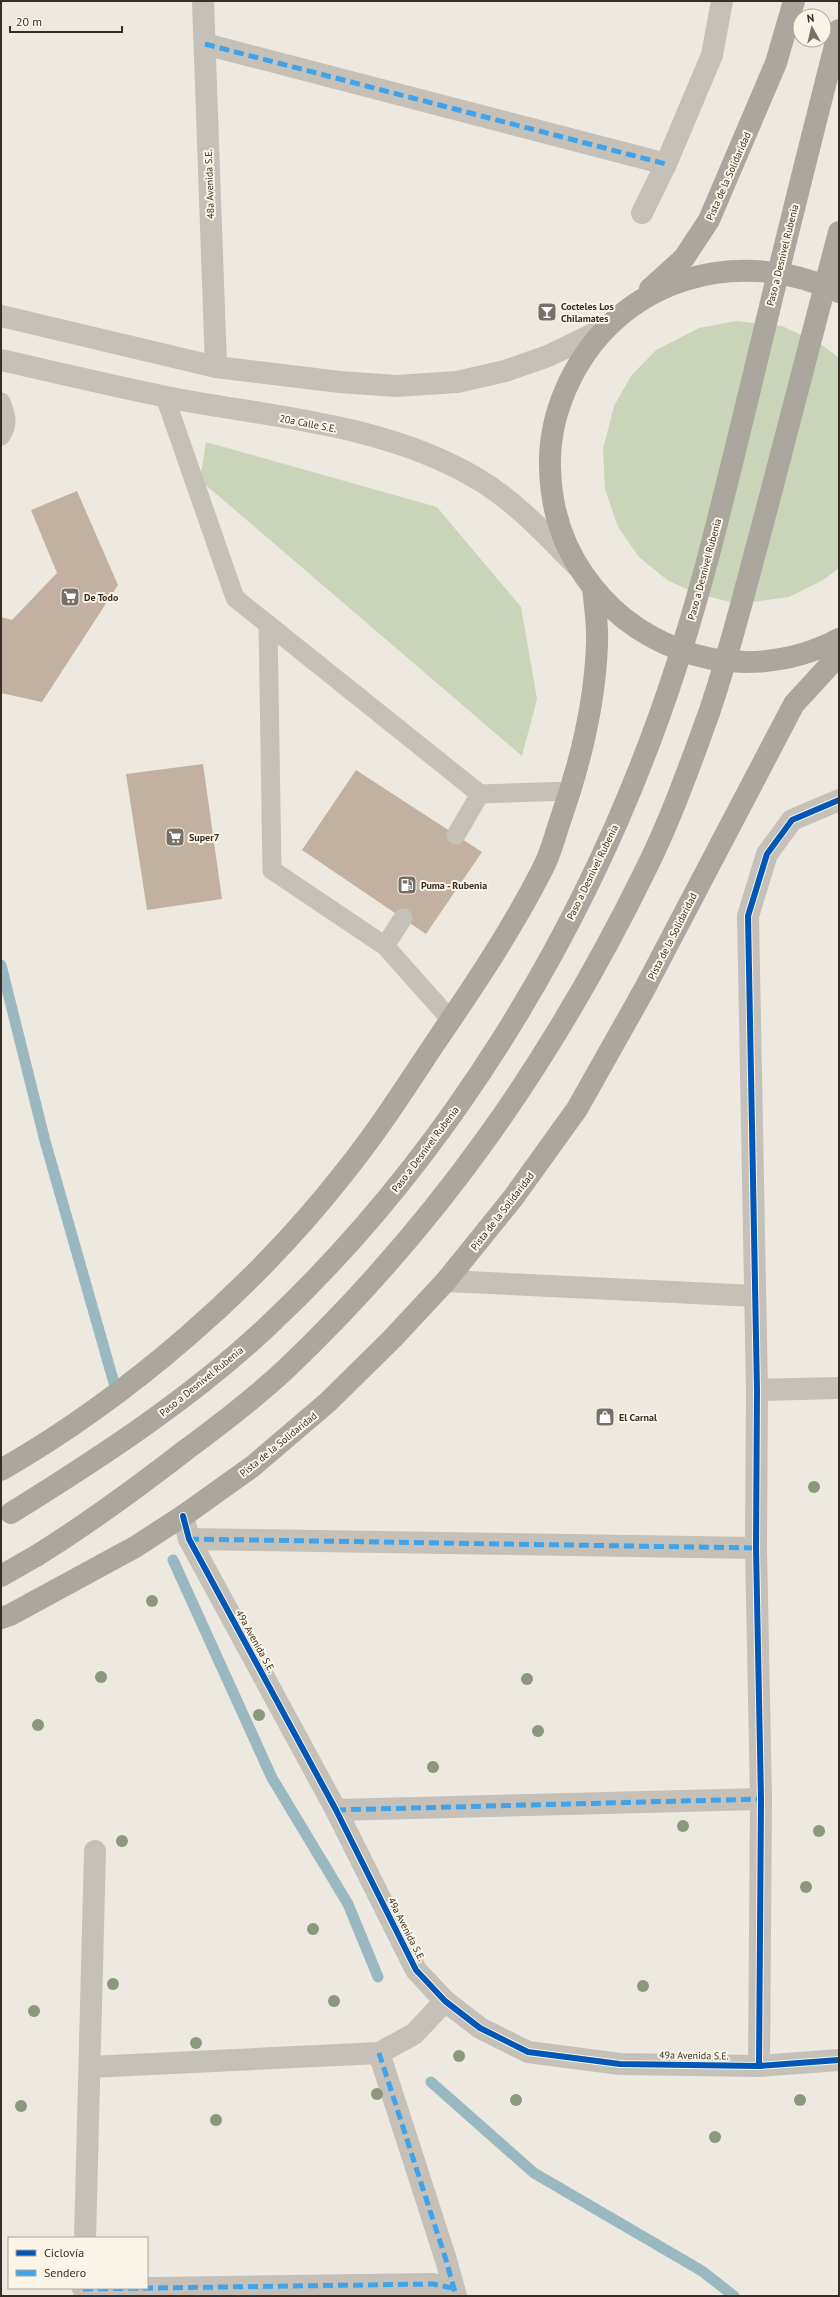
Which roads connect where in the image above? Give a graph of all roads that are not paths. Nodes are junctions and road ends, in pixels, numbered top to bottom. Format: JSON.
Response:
{"nodes":[{"id":1,"x":204,"y":1,"type":"edge"},
{"id":2,"x":722,"y":1,"type":"edge"},
{"id":3,"x":794,"y":1,"type":"edge"},
{"id":4,"x":839,"y":30,"type":"edge"},
{"id":5,"x":205,"y":44,"type":"junction"},
{"id":6,"x":666,"y":164,"type":"junction"},
{"id":7,"x":642,"y":213,"type":"dead end"},
{"id":8,"x":839,"y":232,"type":"edge"},
{"id":9,"x":839,"y":292,"type":"edge"},
{"id":10,"x":1,"y":316,"type":"edge"},
{"id":11,"x":610,"y":325,"type":"junction"},
{"id":12,"x":1,"y":361,"type":"edge"},
{"id":13,"x":216,"y":367,"type":"junction"},
{"id":14,"x":166,"y":397,"type":"junction"},
{"id":15,"x":1,"y":402,"type":"edge"},
{"id":16,"x":1,"y":436,"type":"edge"},
{"id":17,"x":577,"y":566,"type":"junction"},
{"id":18,"x":593,"y":588,"type":"junction"},
{"id":19,"x":268,"y":624,"type":"junction"},
{"id":20,"x":839,"y":639,"type":"edge"},
{"id":21,"x":839,"y":655,"type":"edge"},
{"id":22,"x":571,"y":791,"type":"junction"},
{"id":23,"x":480,"y":794,"type":"junction"},
{"id":24,"x":839,"y":800,"type":"edge"},
{"id":25,"x":456,"y":835,"type":"dead end"},
{"id":26,"x":402,"y":918,"type":"dead end"},
{"id":27,"x":385,"y":946,"type":"junction"},
{"id":28,"x":451,"y":1020,"type":"junction"},
{"id":29,"x":446,"y":1282,"type":"junction"},
{"id":30,"x":755,"y":1296,"type":"junction"},
{"id":31,"x":839,"y":1388,"type":"edge"},
{"id":32,"x":757,"y":1390,"type":"junction"},
{"id":33,"x":1,"y":1470,"type":"edge"},
{"id":34,"x":6,"y":1516,"type":"edge"},
{"id":35,"x":183,"y":1516,"type":"junction"},
{"id":36,"x":189,"y":1539,"type":"junction"},
{"id":37,"x":756,"y":1548,"type":"junction"},
{"id":38,"x":1,"y":1576,"type":"edge"},
{"id":39,"x":1,"y":1618,"type":"edge"},
{"id":40,"x":761,"y":1799,"type":"junction"},
{"id":41,"x":336,"y":1810,"type":"junction"},
{"id":42,"x":95,"y":1851,"type":"dead end"},
{"id":43,"x":445,"y":2001,"type":"junction"},
{"id":44,"x":378,"y":2053,"type":"junction"},
{"id":45,"x":839,"y":2060,"type":"edge"},
{"id":46,"x":759,"y":2066,"type":"junction"},
{"id":47,"x":90,"y":2067,"type":"junction"},
{"id":48,"x":84,"y":2237,"type":"edge"},
{"id":49,"x":83,"y":2291,"type":"edge"},
{"id":50,"x":454,"y":2292,"type":"edge"}],
"edges":[{"from":1,"to":5,"type":"street","name":"48a Avenida S.E."},
{"from":2,"to":6,"type":"street"},
{"from":3,"to":11,"type":"main road","name":"Pista de la Solidaridad"},
{"from":4,"to":34,"type":"main road","name":"Paso a Desnivel Rubenia","bridge":true},
{"from":5,"to":6,"type":"street"},
{"from":5,"to":13,"type":"street","name":"48a Avenida S.E."},
{"from":6,"to":7,"type":"street"},
{"from":8,"to":38,"type":"main road","bridge":true},
{"from":9,"to":11,"type":"main road"},
{"from":10,"to":13,"type":"street"},
{"from":11,"to":13,"type":"street"},
{"from":11,"to":17,"type":"main road"},
{"from":12,"to":14,"type":"street","name":"20a Calle S.E."},
{"from":14,"to":17,"type":"street","name":"20a Calle S.E."},
{"from":14,"to":19,"type":"lane"},
{"from":15,"to":16,"type":"lane"},
{"from":17,"to":18,"type":"main road"},
{"from":18,"to":20,"type":"main road"},
{"from":18,"to":22,"type":"main road"},
{"from":19,"to":23,"type":"lane"},
{"from":19,"to":27,"type":"lane"},
{"from":21,"to":29,"type":"main road","name":"Pista de la Solidaridad"},
{"from":22,"to":23,"type":"lane"},
{"from":22,"to":28,"type":"main road"},
{"from":23,"to":25,"type":"lane"},
{"from":24,"to":30,"type":"street"},
{"from":26,"to":27,"type":"lane"},
{"from":27,"to":28,"type":"lane"},
{"from":28,"to":33,"type":"main road"},
{"from":29,"to":30,"type":"street"},
{"from":29,"to":35,"type":"main road","name":"Pista de la Solidaridad"},
{"from":30,"to":32,"type":"street"},
{"from":31,"to":32,"type":"street"},
{"from":32,"to":37,"type":"street"},
{"from":35,"to":36,"type":"street","name":"49a Avenida S.E."},
{"from":35,"to":39,"type":"main road","name":"Pista de la Solidaridad"},
{"from":36,"to":37,"type":"street"},
{"from":36,"to":41,"type":"street","name":"49a Avenida S.E."},
{"from":37,"to":40,"type":"street"},
{"from":40,"to":41,"type":"street"},
{"from":40,"to":46,"type":"street"},
{"from":41,"to":43,"type":"street","name":"49a Avenida S.E."},
{"from":42,"to":47,"type":"street"},
{"from":43,"to":44,"type":"street"},
{"from":43,"to":46,"type":"street","name":"49a Avenida S.E."},
{"from":44,"to":47,"type":"street"},
{"from":44,"to":50,"type":"street"},
{"from":45,"to":46,"type":"street","name":"49a Avenida S.E."},
{"from":47,"to":48,"type":"street"},
{"from":49,"to":50,"type":"street"}]}
